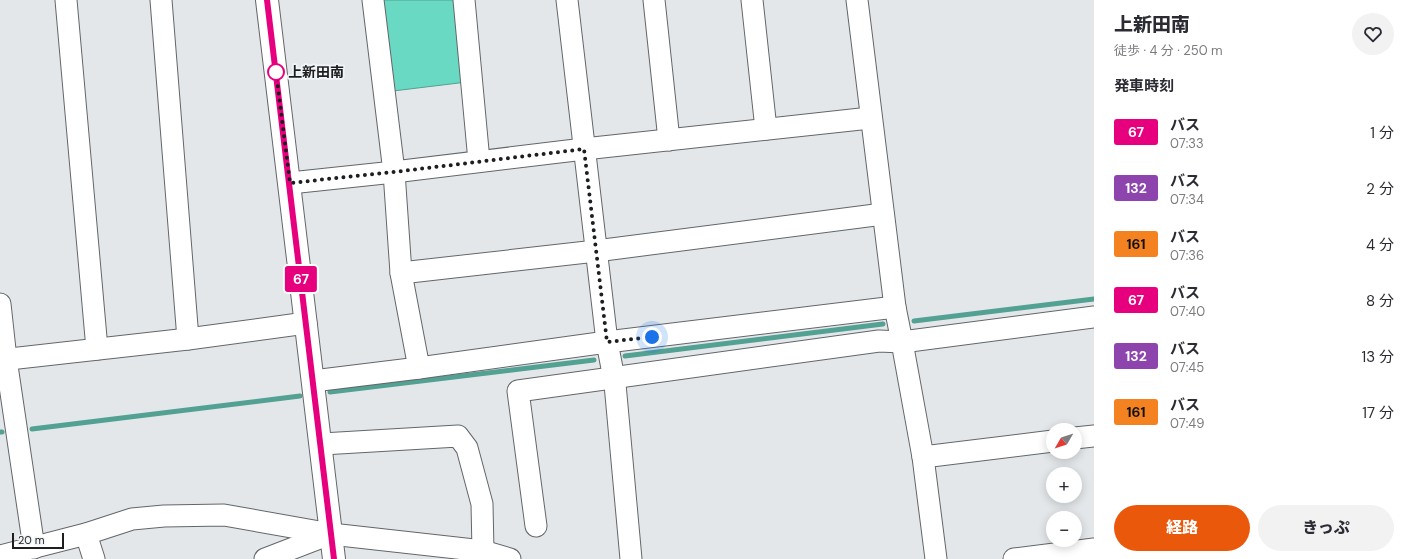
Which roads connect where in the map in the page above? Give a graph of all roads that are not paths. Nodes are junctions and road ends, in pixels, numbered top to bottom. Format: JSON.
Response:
{"nodes":[{"id":1,"x":66,"y":0,"type":"edge"},
{"id":2,"x":161,"y":0,"type":"edge"},
{"id":3,"x":267,"y":0,"type":"edge"},
{"id":4,"x":373,"y":0,"type":"edge"},
{"id":5,"x":464,"y":0,"type":"edge"},
{"id":6,"x":567,"y":0,"type":"edge"},
{"id":7,"x":654,"y":0,"type":"edge"},
{"id":8,"x":752,"y":0,"type":"edge"},
{"id":9,"x":856,"y":0,"type":"edge"},
{"id":10,"x":870,"y":118,"type":"junction"},
{"id":11,"x":766,"y":129,"type":"junction"},
{"id":12,"x":669,"y":140,"type":"junction"},
{"id":13,"x":584,"y":149,"type":"junction"},
{"id":14,"x":479,"y":161,"type":"junction"},
{"id":15,"x":394,"y":172,"type":"junction"},
{"id":16,"x":290,"y":183,"type":"junction"},
{"id":17,"x":883,"y":214,"type":"junction"},
{"id":18,"x":596,"y":251,"type":"junction"},
{"id":19,"x":401,"y":273,"type":"junction"},
{"id":20,"x":0,"y":304,"type":"edge"},
{"id":21,"x":895,"y":307,"type":"junction"},
{"id":22,"x":1094,"y":317,"type":"edge"},
{"id":23,"x":306,"y":323,"type":"junction"},
{"id":24,"x":188,"y":339,"type":"junction"},
{"id":25,"x":607,"y":342,"type":"junction"},
{"id":26,"x":902,"y":342,"type":"junction"},
{"id":27,"x":97,"y":349,"type":"junction"},
{"id":28,"x":3,"y":360,"type":"edge"},
{"id":29,"x":419,"y":368,"type":"junction"},
{"id":30,"x":613,"y":377,"type":"junction"},
{"id":31,"x":313,"y":380,"type":"junction"},
{"id":32,"x":1094,"y":436,"type":"edge"},
{"id":33,"x":1082,"y":437,"type":"edge"},
{"id":34,"x":1046,"y":442,"type":"edge"},
{"id":35,"x":322,"y":444,"type":"junction"},
{"id":36,"x":923,"y":458,"type":"junction"},
{"id":37,"x":536,"y":526,"type":"dead end"},
{"id":38,"x":86,"y":534,"type":"junction"},
{"id":39,"x":331,"y":534,"type":"junction"},
{"id":40,"x":34,"y":548,"type":"junction"},
{"id":41,"x":1094,"y":549,"type":"edge"},
{"id":42,"x":484,"y":555,"type":"edge"},
{"id":43,"x":0,"y":556,"type":"edge"},
{"id":44,"x":94,"y":559,"type":"edge"},
{"id":45,"x":265,"y":559,"type":"edge"},
{"id":46,"x":334,"y":559,"type":"edge"},
{"id":47,"x":510,"y":559,"type":"edge"},
{"id":48,"x":631,"y":559,"type":"edge"},
{"id":49,"x":936,"y":559,"type":"edge"},
{"id":50,"x":1014,"y":559,"type":"edge"}],
"edges":[{"from":1,"to":27,"type":"street"},
{"from":2,"to":24,"type":"street"},
{"from":3,"to":16,"type":"main road"},
{"from":4,"to":15,"type":"street"},
{"from":5,"to":14,"type":"street"},
{"from":6,"to":13,"type":"street"},
{"from":7,"to":12,"type":"street"},
{"from":8,"to":11,"type":"street"},
{"from":9,"to":10,"type":"street"},
{"from":10,"to":11,"type":"street"},
{"from":10,"to":17,"type":"street"},
{"from":11,"to":12,"type":"street"},
{"from":12,"to":13,"type":"street"},
{"from":13,"to":14,"type":"street"},
{"from":13,"to":18,"type":"street"},
{"from":14,"to":15,"type":"street"},
{"from":15,"to":16,"type":"street"},
{"from":15,"to":19,"type":"street"},
{"from":16,"to":23,"type":"main road"},
{"from":17,"to":18,"type":"street"},
{"from":17,"to":21,"type":"street"},
{"from":18,"to":19,"type":"street"},
{"from":18,"to":25,"type":"street"},
{"from":19,"to":29,"type":"street"},
{"from":20,"to":28,"type":"street"},
{"from":21,"to":25,"type":"street"},
{"from":21,"to":26,"type":"street"},
{"from":22,"to":26,"type":"street"},
{"from":23,"to":24,"type":"street"},
{"from":23,"to":31,"type":"main road"},
{"from":24,"to":27,"type":"street"},
{"from":25,"to":29,"type":"street"},
{"from":25,"to":30,"type":"street"},
{"from":26,"to":30,"type":"street"},
{"from":26,"to":36,"type":"street"},
{"from":27,"to":28,"type":"street"},
{"from":28,"to":40,"type":"street"},
{"from":29,"to":31,"type":"street"},
{"from":30,"to":37,"type":"street"},
{"from":30,"to":48,"type":"street"},
{"from":31,"to":35,"type":"main road"},
{"from":32,"to":33,"type":"street"},
{"from":34,"to":36,"type":"street"},
{"from":35,"to":39,"type":"main road"},
{"from":35,"to":42,"type":"street"},
{"from":36,"to":49,"type":"street"},
{"from":38,"to":39,"type":"street"},
{"from":38,"to":40,"type":"street"},
{"from":38,"to":44,"type":"street"},
{"from":39,"to":42,"type":"street"},
{"from":39,"to":45,"type":"street"},
{"from":39,"to":46,"type":"main road"},
{"from":40,"to":43,"type":"street"},
{"from":41,"to":50,"type":"street"},
{"from":42,"to":47,"type":"street"}]}
